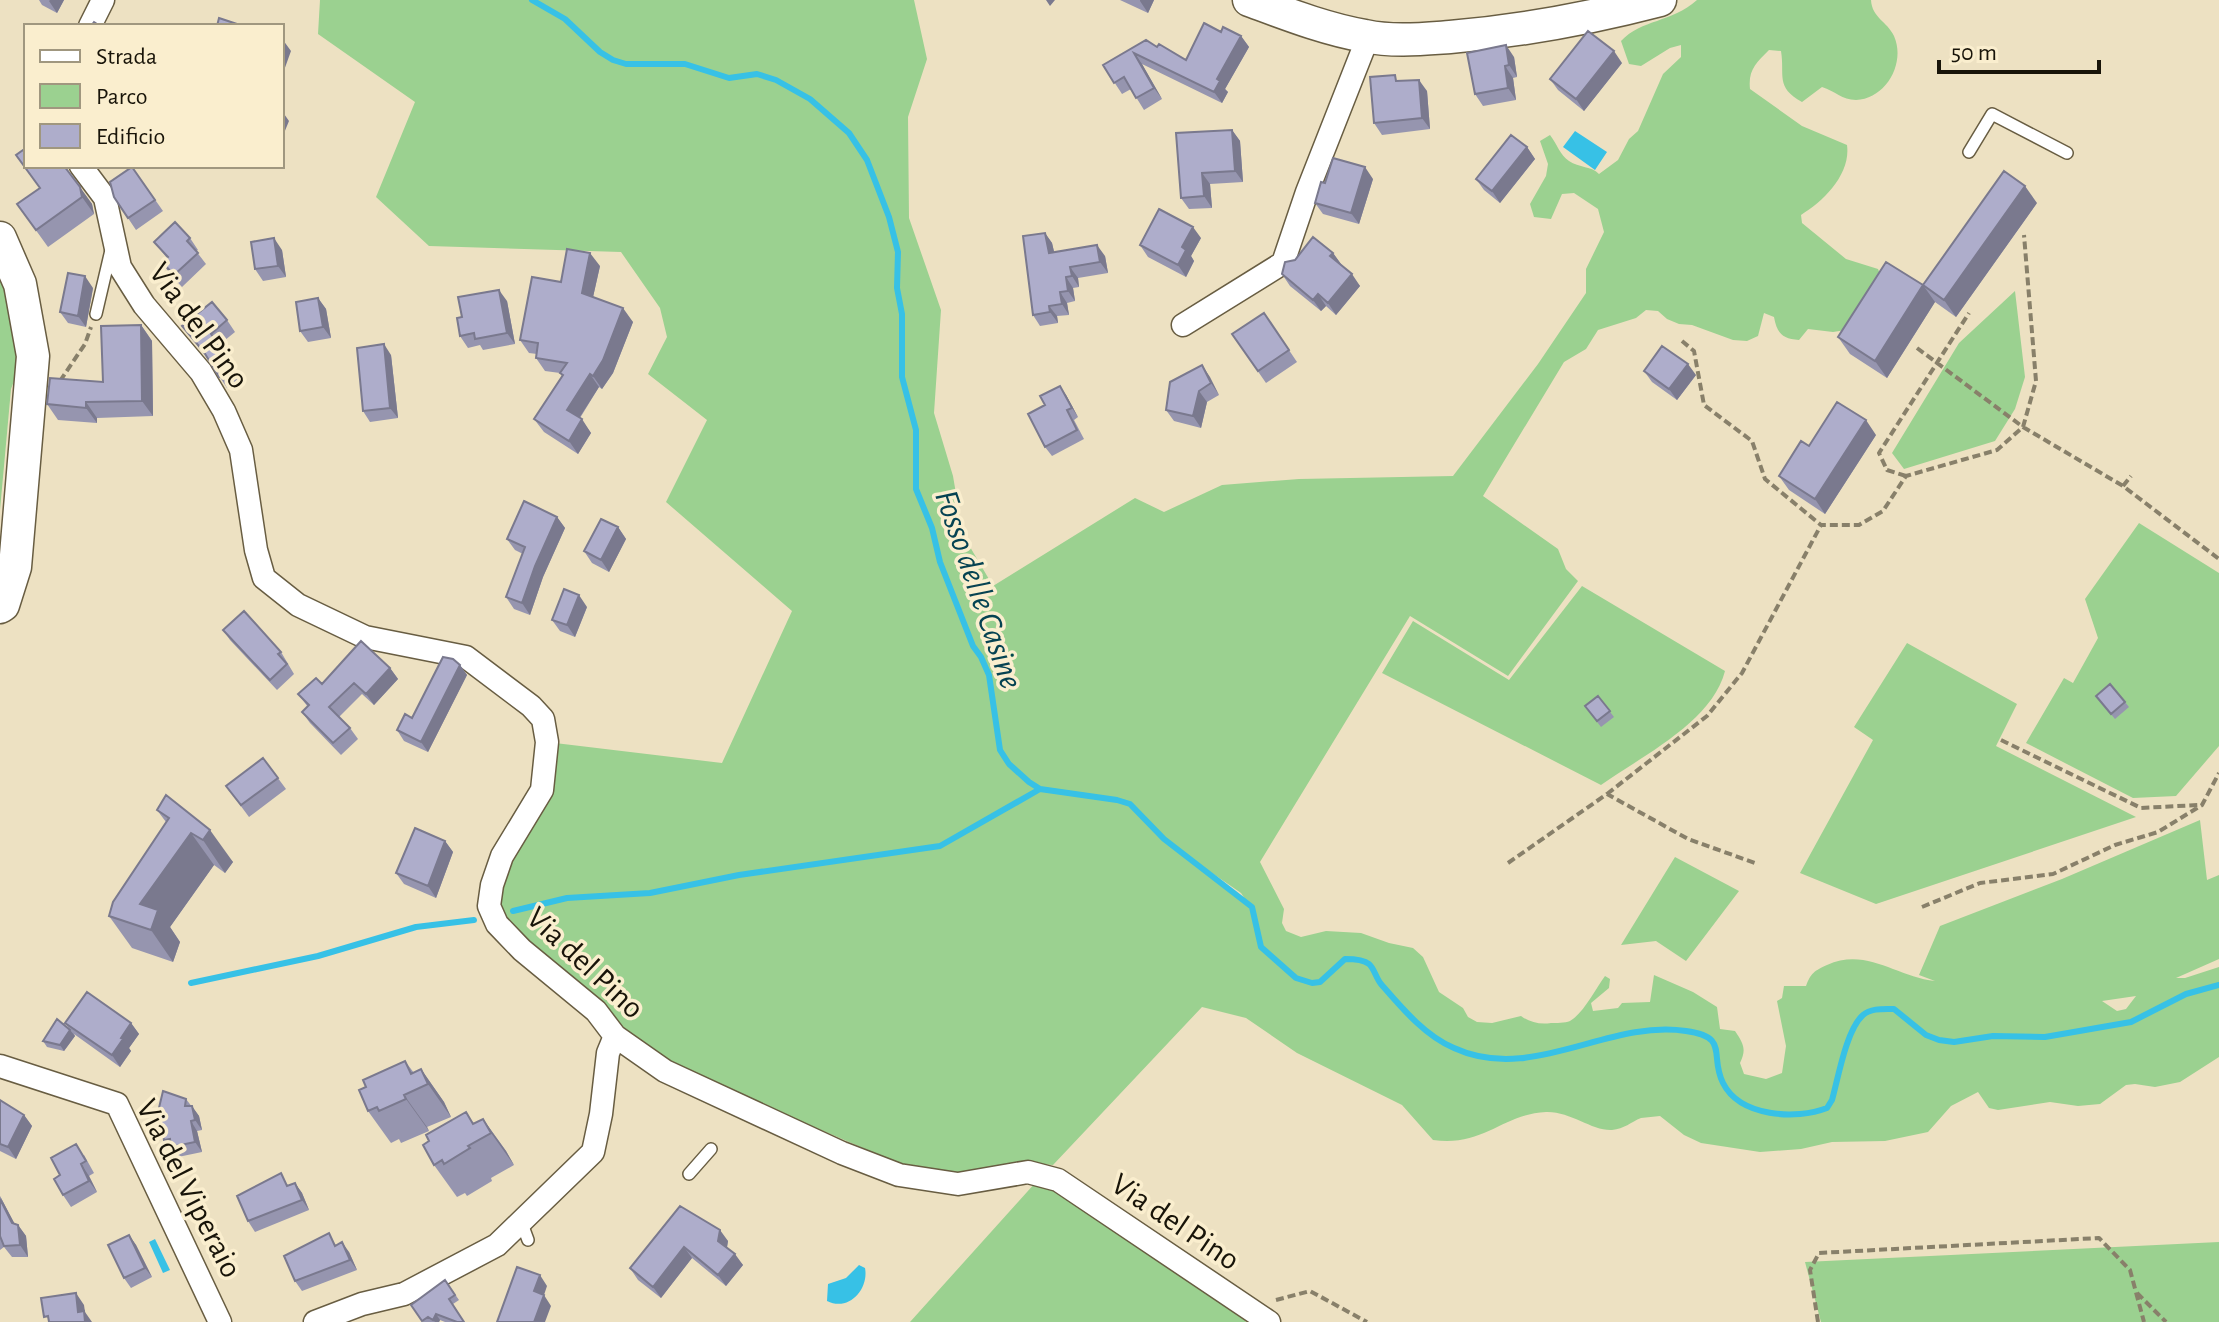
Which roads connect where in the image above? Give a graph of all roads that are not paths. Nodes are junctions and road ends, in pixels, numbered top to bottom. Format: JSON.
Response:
{"nodes":[{"id":1,"x":103,"y":0,"type":"edge"},
{"id":2,"x":1249,"y":0,"type":"edge"},
{"id":3,"x":1660,"y":0,"type":"edge"},
{"id":4,"x":91,"y":24,"type":"edge"},
{"id":5,"x":1368,"y":37,"type":"junction"},
{"id":6,"x":1969,"y":152,"type":"dead end"},
{"id":7,"x":2067,"y":153,"type":"dead end"},
{"id":8,"x":82,"y":168,"type":"edge"},
{"id":9,"x":0,"y":238,"type":"edge"},
{"id":10,"x":113,"y":241,"type":"junction"},
{"id":11,"x":96,"y":314,"type":"road end"},
{"id":12,"x":1183,"y":325,"type":"dead end"},
{"id":13,"x":0,"y":607,"type":"edge"},
{"id":14,"x":615,"y":1036,"type":"junction"},
{"id":15,"x":0,"y":1066,"type":"edge"},
{"id":16,"x":711,"y":1149,"type":"dead end"},
{"id":17,"x":689,"y":1174,"type":"dead end"},
{"id":18,"x":1265,"y":1319,"type":"edge"},
{"id":19,"x":220,"y":1322,"type":"edge"},
{"id":20,"x":315,"y":1322,"type":"edge"}],
"edges":[{"from":1,"to":4,"type":"street"},
{"from":2,"to":5,"type":"street"},
{"from":3,"to":5,"type":"street"},
{"from":5,"to":12,"type":"street"},
{"from":6,"to":7,"type":"lane"},
{"from":8,"to":10,"type":"street","name":"Via del Pino"},
{"from":9,"to":13,"type":"street"},
{"from":10,"to":11,"type":"lane"},
{"from":10,"to":14,"type":"street","name":"Via del Pino"},
{"from":14,"to":18,"type":"street","name":"Via del Pino"},
{"from":14,"to":20,"type":"street"},
{"from":15,"to":19,"type":"street","name":"Via del Viperaio"},
{"from":16,"to":17,"type":"lane"}]}
